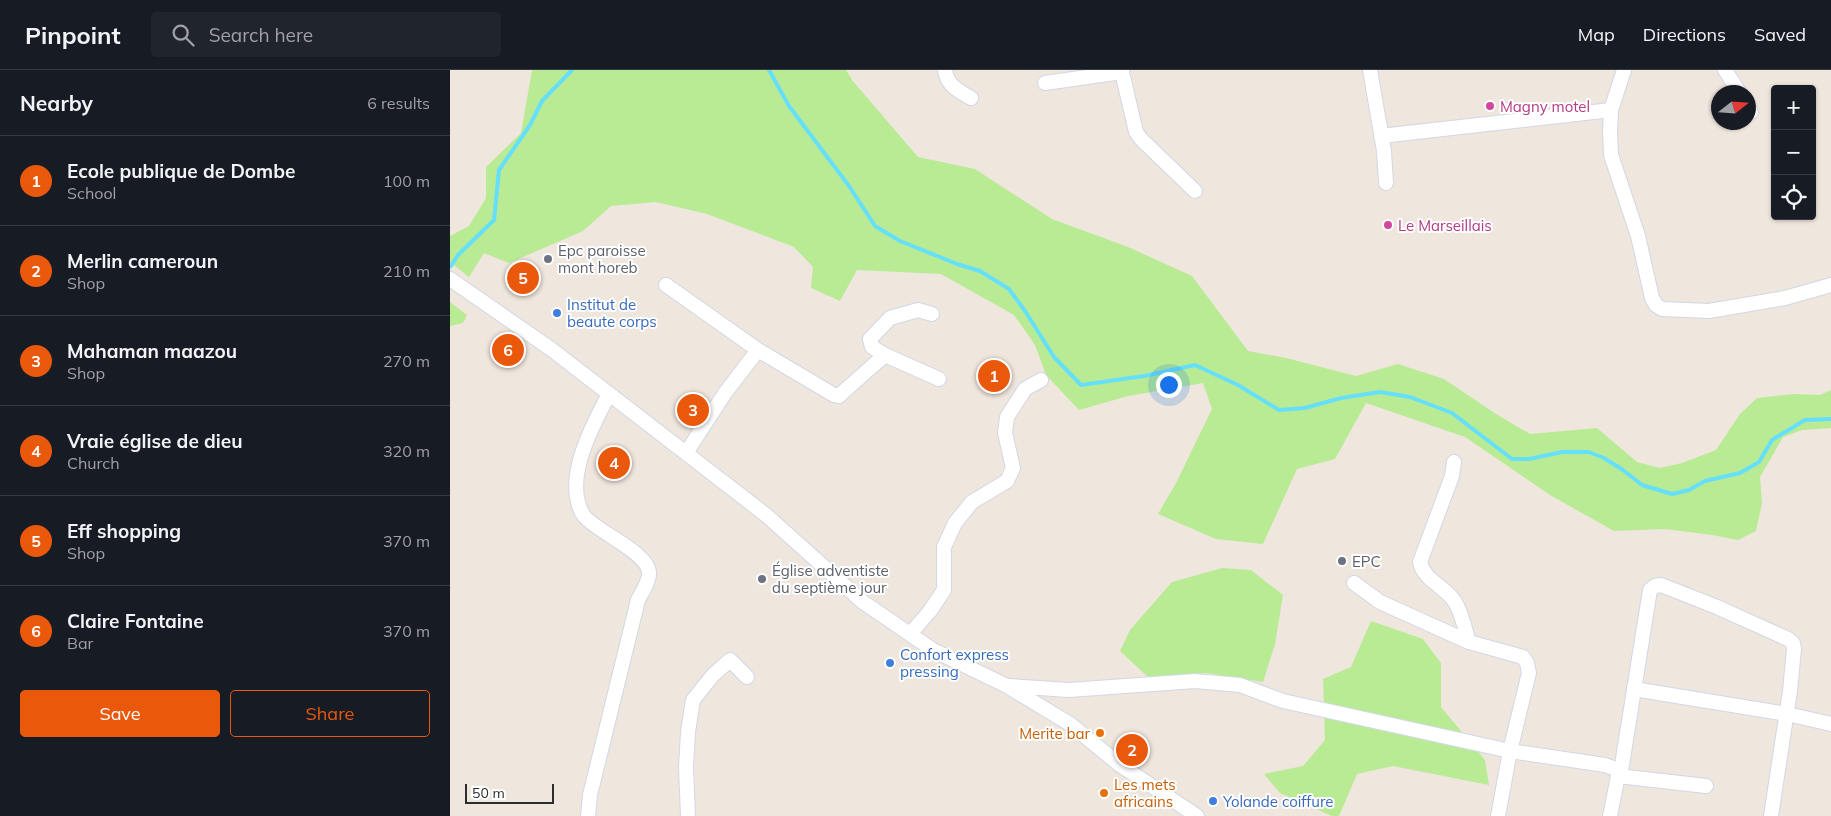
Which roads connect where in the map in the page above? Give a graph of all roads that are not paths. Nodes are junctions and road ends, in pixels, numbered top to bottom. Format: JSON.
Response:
{"nodes":[{"id":1,"x":945,"y":70,"type":"edge"},
{"id":2,"x":1370,"y":70,"type":"edge"},
{"id":3,"x":1624,"y":70,"type":"edge"},
{"id":4,"x":1725,"y":70,"type":"edge"},
{"id":5,"x":1122,"y":71,"type":"edge"},
{"id":6,"x":1045,"y":83,"type":"dead end"},
{"id":7,"x":1735,"y":85,"type":"edge"},
{"id":8,"x":971,"y":98,"type":"dead end"},
{"id":9,"x":1612,"y":110,"type":"junction"},
{"id":10,"x":1381,"y":136,"type":"junction"},
{"id":11,"x":1386,"y":183,"type":"dead end"},
{"id":12,"x":1194,"y":191,"type":"dead end"},
{"id":13,"x":452,"y":280,"type":"edge"},
{"id":14,"x":666,"y":285,"type":"dead end"},
{"id":15,"x":1831,"y":285,"type":"edge"},
{"id":16,"x":932,"y":314,"type":"dead end"},
{"id":17,"x":758,"y":350,"type":"junction"},
{"id":18,"x":886,"y":355,"type":"junction"},
{"id":19,"x":939,"y":379,"type":"dead end"},
{"id":20,"x":1041,"y":380,"type":"dead end"},
{"id":21,"x":608,"y":394,"type":"junction"},
{"id":22,"x":686,"y":453,"type":"junction"},
{"id":23,"x":1454,"y":462,"type":"dead end"},
{"id":24,"x":1354,"y":583,"type":"dead end"},
{"id":25,"x":910,"y":634,"type":"junction"},
{"id":26,"x":1469,"y":642,"type":"junction"},
{"id":27,"x":747,"y":677,"type":"dead end"},
{"id":28,"x":1007,"y":686,"type":"junction"},
{"id":29,"x":1634,"y":689,"type":"junction"},
{"id":30,"x":1787,"y":714,"type":"junction"},
{"id":31,"x":1831,"y":724,"type":"edge"},
{"id":32,"x":1510,"y":751,"type":"junction"},
{"id":33,"x":1619,"y":774,"type":"junction"},
{"id":34,"x":1706,"y":786,"type":"dead end"},
{"id":35,"x":588,"y":816,"type":"edge"},
{"id":36,"x":688,"y":816,"type":"edge"},
{"id":37,"x":1196,"y":816,"type":"edge"},
{"id":38,"x":1498,"y":816,"type":"edge"},
{"id":39,"x":1610,"y":816,"type":"edge"},
{"id":40,"x":1771,"y":816,"type":"edge"}],
"edges":[{"from":1,"to":8,"type":"street"},
{"from":2,"to":10,"type":"street"},
{"from":3,"to":9,"type":"street"},
{"from":4,"to":7,"type":"street"},
{"from":5,"to":6,"type":"street"},
{"from":5,"to":12,"type":"street"},
{"from":9,"to":10,"type":"street"},
{"from":9,"to":15,"type":"street"},
{"from":10,"to":11,"type":"street"},
{"from":13,"to":21,"type":"street"},
{"from":14,"to":17,"type":"street"},
{"from":16,"to":18,"type":"street"},
{"from":17,"to":18,"type":"street"},
{"from":17,"to":22,"type":"street"},
{"from":18,"to":19,"type":"street"},
{"from":20,"to":25,"type":"street"},
{"from":21,"to":22,"type":"street"},
{"from":21,"to":35,"type":"street"},
{"from":22,"to":25,"type":"street"},
{"from":23,"to":26,"type":"street"},
{"from":24,"to":26,"type":"street"},
{"from":25,"to":28,"type":"street"},
{"from":26,"to":32,"type":"street"},
{"from":27,"to":36,"type":"street"},
{"from":28,"to":32,"type":"street"},
{"from":28,"to":37,"type":"street"},
{"from":29,"to":30,"type":"street"},
{"from":29,"to":30,"type":"street"},
{"from":29,"to":33,"type":"street"},
{"from":30,"to":31,"type":"street"},
{"from":30,"to":40,"type":"street"},
{"from":32,"to":33,"type":"street"},
{"from":32,"to":38,"type":"street"},
{"from":33,"to":34,"type":"street"},
{"from":33,"to":39,"type":"street"}]}
